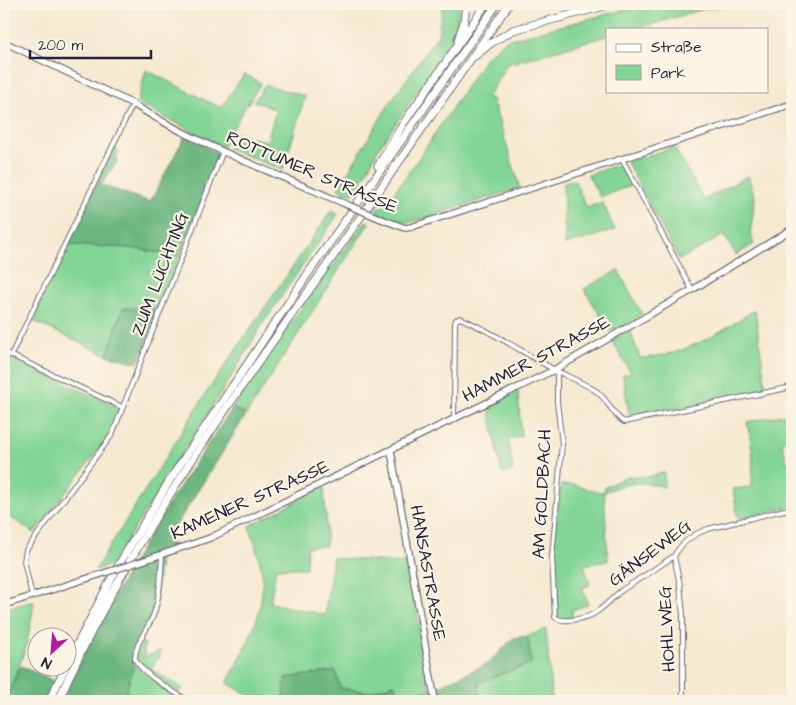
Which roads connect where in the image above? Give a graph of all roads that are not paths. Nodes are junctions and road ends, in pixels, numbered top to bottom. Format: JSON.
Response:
{"nodes":[{"id":1,"x":466,"y":4,"type":"edge"},
{"id":2,"x":486,"y":4,"type":"edge"},
{"id":3,"x":497,"y":4,"type":"edge"},
{"id":4,"x":508,"y":4,"type":"edge"},
{"id":5,"x":612,"y":4,"type":"edge"},
{"id":6,"x":4,"y":42,"type":"edge"},
{"id":7,"x":450,"y":56,"type":"junction"},
{"id":8,"x":467,"y":63,"type":"junction"},
{"id":9,"x":133,"y":104,"type":"junction"},
{"id":10,"x":792,"y":104,"type":"edge"},
{"id":11,"x":223,"y":151,"type":"junction"},
{"id":12,"x":622,"y":159,"type":"junction"},
{"id":13,"x":365,"y":191,"type":"junction"},
{"id":14,"x":792,"y":229,"type":"edge"},
{"id":15,"x":692,"y":290,"type":"junction"},
{"id":16,"x":4,"y":352,"type":"edge"},
{"id":17,"x":11,"y":355,"type":"junction"},
{"id":18,"x":554,"y":370,"type":"junction"},
{"id":19,"x":792,"y":387,"type":"edge"},
{"id":20,"x":122,"y":407,"type":"junction"},
{"id":21,"x":454,"y":420,"type":"junction"},
{"id":22,"x":391,"y":451,"type":"junction"},
{"id":23,"x":792,"y":508,"type":"edge"},
{"id":24,"x":162,"y":555,"type":"junction"},
{"id":25,"x":674,"y":556,"type":"junction"},
{"id":26,"x":32,"y":596,"type":"junction"},
{"id":27,"x":4,"y":605,"type":"edge"},
{"id":28,"x":558,"y":620,"type":"joint"},
{"id":29,"x":78,"y":643,"type":"edge"},
{"id":30,"x":60,"y":678,"type":"edge"},
{"id":31,"x":49,"y":701,"type":"edge"},
{"id":32,"x":58,"y":701,"type":"edge"},
{"id":33,"x":188,"y":701,"type":"edge"},
{"id":34,"x":435,"y":701,"type":"edge"},
{"id":35,"x":683,"y":701,"type":"edge"}],
"edges":[{"from":1,"to":7,"type":"highway"},
{"from":2,"to":7,"type":"highway"},
{"from":3,"to":13,"type":"highway"},
{"from":4,"to":8,"type":"highway"},
{"from":5,"to":8,"type":"highway"},
{"from":6,"to":9,"type":"street","name":"ROTTUMER STRASSE"},
{"from":7,"to":13,"type":"highway"},
{"from":8,"to":32,"type":"highway"},
{"from":9,"to":11,"type":"street","name":"ROTTUMER STRASSE"},
{"from":9,"to":17,"type":"street"},
{"from":10,"to":12,"type":"street","name":"ROTTUMER STRASSE"},
{"from":11,"to":12,"type":"street","name":"ROTTUMER STRASSE","bridge":true},
{"from":11,"to":20,"type":"street","name":"ZUM LÜCHTING"},
{"from":12,"to":15,"type":"street"},
{"from":13,"to":29,"type":"highway"},
{"from":14,"to":15,"type":"street","name":"HAMMER STRASSE"},
{"from":15,"to":18,"type":"street","name":"HAMMER STRASSE"},
{"from":16,"to":17,"type":"street"},
{"from":17,"to":20,"type":"street"},
{"from":18,"to":19,"type":"street"},
{"from":18,"to":21,"type":"street","name":"HAMMER STRASSE"},
{"from":18,"to":21,"type":"street"},
{"from":18,"to":28,"type":"street","name":"AM GOLDBACH"},
{"from":20,"to":26,"type":"street","name":"ZUM LÜCHTING"},
{"from":21,"to":22,"type":"street","name":"HAMMER STRASSE"},
{"from":22,"to":24,"type":"street","name":"KAMENER STRASSE"},
{"from":22,"to":34,"type":"street","name":"HANSASTRASSE"},
{"from":23,"to":25,"type":"street","name":"GÄNSEWEG"},
{"from":24,"to":26,"type":"street","name":"KAMENER STRASSE","bridge":true},
{"from":24,"to":33,"type":"street"},
{"from":25,"to":28,"type":"street","name":"GÄNSEWEG"},
{"from":25,"to":35,"type":"street","name":"HOHLWEG"},
{"from":26,"to":27,"type":"street","name":"KAMENER STRASSE"},
{"from":30,"to":31,"type":"highway"}]}
